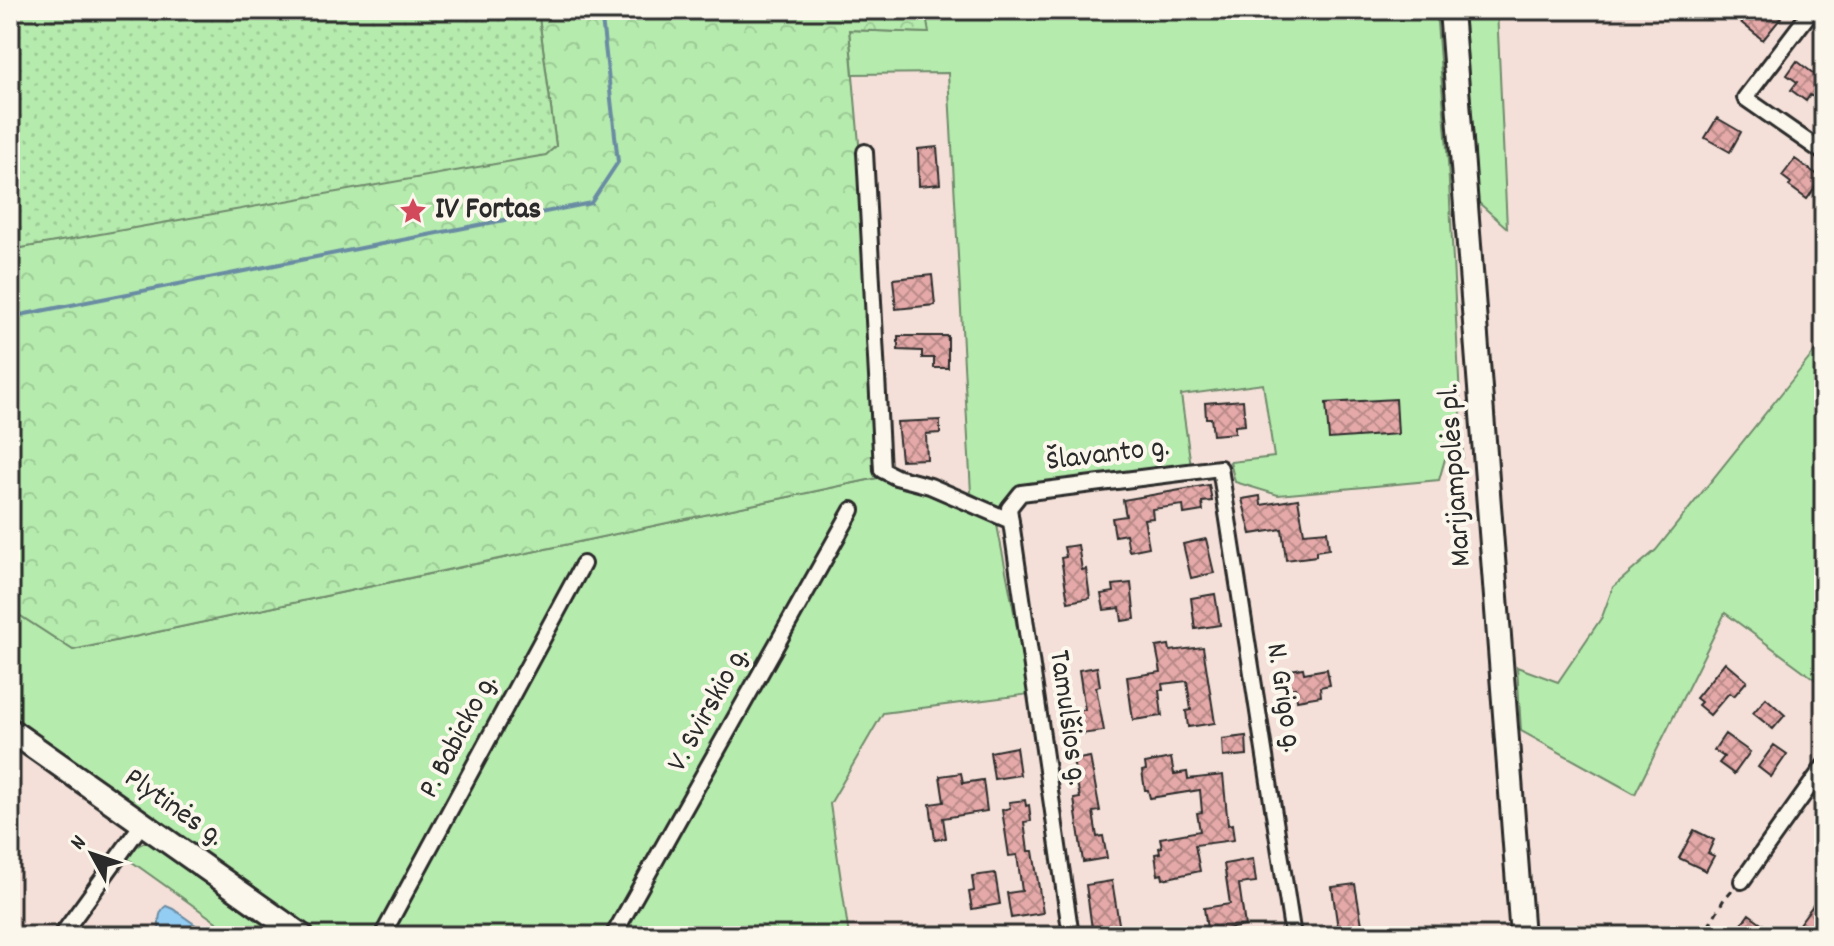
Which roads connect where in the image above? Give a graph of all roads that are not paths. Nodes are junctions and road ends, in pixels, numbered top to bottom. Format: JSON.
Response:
{"nodes":[{"id":1,"x":1451,"y":10,"type":"edge"},
{"id":2,"x":1812,"y":10,"type":"edge"},
{"id":3,"x":865,"y":152,"type":"dead end"},
{"id":4,"x":1824,"y":153,"type":"edge"},
{"id":5,"x":1220,"y":468,"type":"joint"},
{"id":6,"x":852,"y":510,"type":"dead end"},
{"id":7,"x":1010,"y":514,"type":"junction"},
{"id":8,"x":583,"y":564,"type":"dead end"},
{"id":9,"x":10,"y":730,"type":"edge"},
{"id":10,"x":1823,"y":769,"type":"edge"},
{"id":11,"x":142,"y":824,"type":"junction"},
{"id":12,"x":1742,"y":881,"type":"road end"},
{"id":13,"x":61,"y":936,"type":"edge"},
{"id":14,"x":302,"y":936,"type":"edge"},
{"id":15,"x":382,"y":936,"type":"edge"},
{"id":16,"x":613,"y":936,"type":"edge"},
{"id":17,"x":1071,"y":936,"type":"edge"},
{"id":18,"x":1293,"y":936,"type":"edge"},
{"id":19,"x":1522,"y":936,"type":"edge"}],
"edges":[{"from":1,"to":19,"type":"main road","name":"Marijampolės pl."},
{"from":2,"to":4,"type":"street"},
{"from":3,"to":7,"type":"street"},
{"from":5,"to":7,"type":"street","name":"Šlavanto g."},
{"from":5,"to":18,"type":"street","name":"N. Grigo g."},
{"from":6,"to":16,"type":"street","name":"V. Svirskio g."},
{"from":7,"to":17,"type":"street","name":"Tamulšios g."},
{"from":8,"to":15,"type":"street","name":"P. Babicko g."},
{"from":9,"to":11,"type":"main road","name":"Plytinės g."},
{"from":10,"to":12,"type":"street"},
{"from":11,"to":13,"type":"street"},
{"from":11,"to":14,"type":"main road","name":"Plytinės g."}]}
